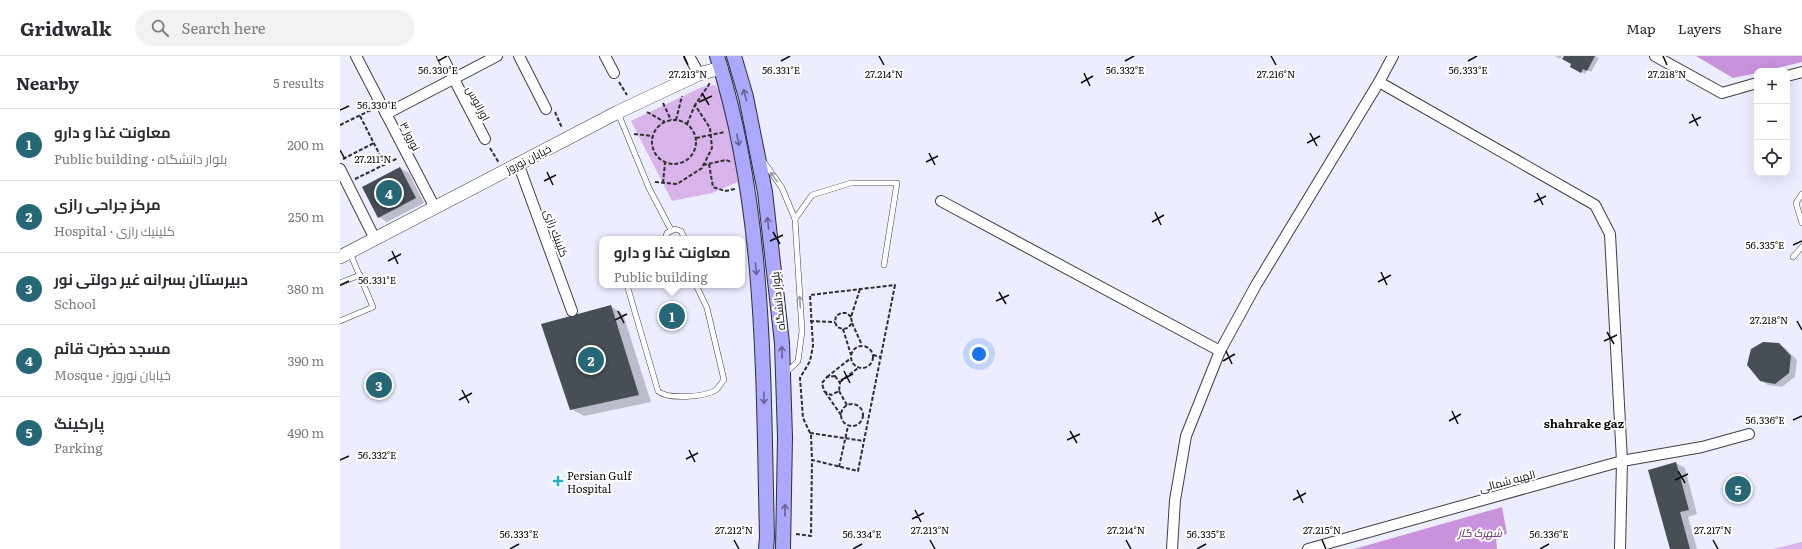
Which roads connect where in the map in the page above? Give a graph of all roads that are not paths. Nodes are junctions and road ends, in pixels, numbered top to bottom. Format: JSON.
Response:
{"nodes":[{"id":1,"x":356,"y":56,"type":"edge"},
{"id":2,"x":442,"y":56,"type":"edge"},
{"id":3,"x":497,"y":56,"type":"edge"},
{"id":4,"x":519,"y":56,"type":"edge"},
{"id":5,"x":605,"y":56,"type":"edge"},
{"id":6,"x":690,"y":56,"type":"edge"},
{"id":7,"x":734,"y":56,"type":"edge"},
{"id":8,"x":1393,"y":56,"type":"edge"},
{"id":9,"x":1655,"y":56,"type":"edge"},
{"id":10,"x":719,"y":62,"type":"edge"},
{"id":11,"x":1802,"y":72,"type":"edge"},
{"id":12,"x":614,"y":73,"type":"dead end"},
{"id":13,"x":699,"y":74,"type":"junction"},
{"id":14,"x":1790,"y":75,"type":"edge"},
{"id":15,"x":453,"y":79,"type":"junction"},
{"id":16,"x":1379,"y":82,"type":"junction"},
{"id":17,"x":1754,"y":84,"type":"edge"},
{"id":18,"x":546,"y":109,"type":"road end"},
{"id":19,"x":618,"y":112,"type":"junction"},
{"id":20,"x":386,"y":114,"type":"junction"},
{"id":21,"x":485,"y":139,"type":"road end"},
{"id":22,"x":757,"y":153,"type":"junction"},
{"id":23,"x":518,"y":163,"type":"junction"},
{"id":24,"x":340,"y":170,"type":"edge"},
{"id":25,"x":1802,"y":194,"type":"edge"},
{"id":26,"x":941,"y":201,"type":"dead end"},
{"id":27,"x":434,"y":206,"type":"junction"},
{"id":28,"x":795,"y":219,"type":"junction"},
{"id":29,"x":1802,"y":223,"type":"edge"},
{"id":30,"x":671,"y":230,"type":"junction"},
{"id":31,"x":666,"y":236,"type":"edge"},
{"id":32,"x":684,"y":236,"type":"edge"},
{"id":33,"x":375,"y":238,"type":"junction"},
{"id":34,"x":1802,"y":247,"type":"edge"},
{"id":35,"x":345,"y":254,"type":"edge"},
{"id":36,"x":1793,"y":257,"type":"dead end"},
{"id":37,"x":884,"y":265,"type":"dead end"},
{"id":38,"x":360,"y":275,"type":"junction"},
{"id":39,"x":340,"y":283,"type":"edge"},
{"id":40,"x":628,"y":288,"type":"edge"},
{"id":41,"x":697,"y":288,"type":"edge"},
{"id":42,"x":572,"y":311,"type":"dead end"},
{"id":43,"x":340,"y":321,"type":"edge"},
{"id":44,"x":1220,"y":351,"type":"junction"},
{"id":45,"x":783,"y":377,"type":"junction"},
{"id":46,"x":1749,"y":434,"type":"dead end"},
{"id":47,"x":1622,"y":461,"type":"junction"},
{"id":48,"x":1173,"y":534,"type":"junction"},
{"id":49,"x":1312,"y":548,"type":"edge"},
{"id":50,"x":766,"y":549,"type":"edge"},
{"id":51,"x":783,"y":549,"type":"edge"},
{"id":52,"x":1172,"y":549,"type":"edge"},
{"id":53,"x":1177,"y":549,"type":"edge"},
{"id":54,"x":1620,"y":549,"type":"edge"}],
"edges":[{"from":1,"to":20,"type":"street","name":"نوروز ۳"},
{"from":2,"to":15,"type":"street","name":"اورانوس"},
{"from":3,"to":15,"type":"street"},
{"from":4,"to":18,"type":"street"},
{"from":5,"to":12,"type":"street"},
{"from":6,"to":13,"type":"street"},
{"from":22,"to":7,"type":"main road","name":"بلوار دانشگاه","one_way":true},
{"from":8,"to":16,"type":"street"},
{"from":9,"to":17,"type":"street"},
{"from":10,"to":13,"type":"street","name":"خیابان نوروز"},
{"from":10,"to":50,"type":"main road","name":"بلوار دانشگاه","one_way":true},
{"from":11,"to":14,"type":"street"},
{"from":13,"to":19,"type":"street","name":"خیابان نوروز"},
{"from":15,"to":20,"type":"street"},
{"from":15,"to":21,"type":"street","name":"اورانوس"},
{"from":16,"to":44,"type":"street"},
{"from":16,"to":47,"type":"street"},
{"from":19,"to":23,"type":"street","name":"خیابان نوروز"},
{"from":19,"to":30,"type":"lane"},
{"from":20,"to":27,"type":"street","name":"نوروز ۳"},
{"from":28,"to":22,"type":"lane","one_way":true},
{"from":45,"to":22,"type":"main road","name":"بلوار دانشگاه","one_way":true},
{"from":23,"to":27,"type":"street","name":"خیابان نوروز"},
{"from":23,"to":42,"type":"street","name":"كلينيك رازی"},
{"from":24,"to":33,"type":"street"},
{"from":25,"to":29,"type":"lane"},
{"from":26,"to":44,"type":"street"},
{"from":27,"to":33,"type":"street","name":"خیابان نوروز"},
{"from":28,"to":37,"type":"lane"},
{"from":45,"to":28,"type":"lane","one_way":true},
{"from":30,"to":31,"type":"lane"},
{"from":30,"to":32,"type":"lane"},
{"from":33,"to":35,"type":"street","name":"خیابان نوروز"},
{"from":34,"to":36,"type":"lane"},
{"from":35,"to":38,"type":"lane"},
{"from":38,"to":39,"type":"lane"},
{"from":38,"to":43,"type":"lane"},
{"from":40,"to":41,"type":"lane"},
{"from":44,"to":48,"type":"street"},
{"from":51,"to":45,"type":"main road","name":"بلوار دانشگاه","one_way":true},
{"from":46,"to":47,"type":"street","name":"الهیه شمالی"},
{"from":47,"to":49,"type":"street","name":"الهیه شمالی"},
{"from":47,"to":54,"type":"street"},
{"from":48,"to":52,"type":"street"},
{"from":48,"to":53,"type":"street"}]}
